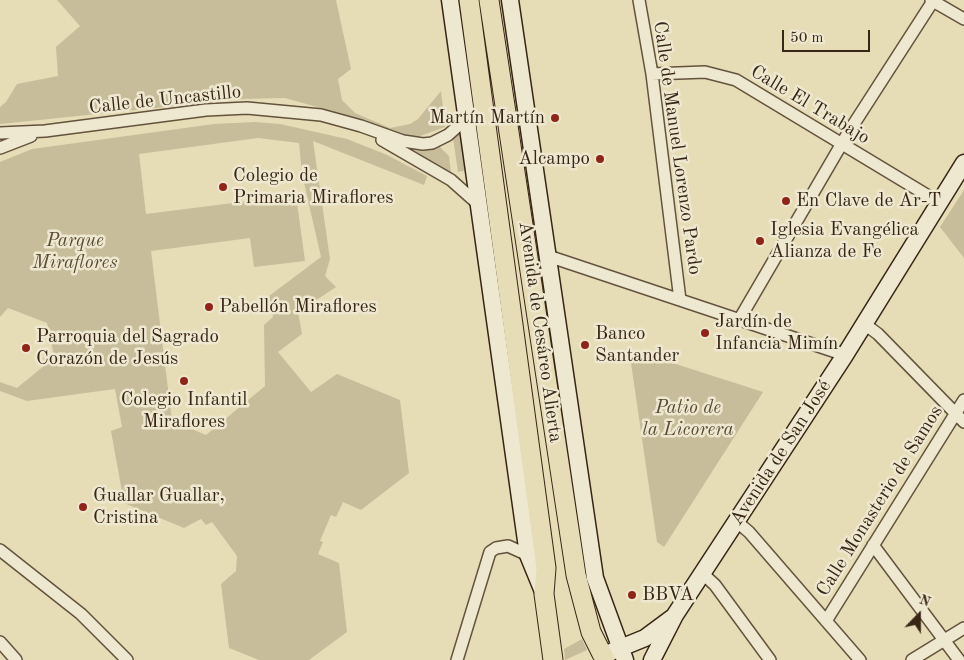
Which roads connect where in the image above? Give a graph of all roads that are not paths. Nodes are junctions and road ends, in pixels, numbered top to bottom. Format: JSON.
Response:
{"nodes":[{"id":1,"x":450,"y":0,"type":"edge"},
{"id":2,"x":489,"y":0,"type":"edge"},
{"id":3,"x":496,"y":0,"type":"edge"},
{"id":4,"x":510,"y":0,"type":"edge"},
{"id":5,"x":639,"y":0,"type":"edge"},
{"id":6,"x":932,"y":0,"type":"edge"},
{"id":7,"x":468,"y":5,"type":"edge"},
{"id":8,"x":964,"y":19,"type":"edge"},
{"id":9,"x":494,"y":25,"type":"junction"},
{"id":10,"x":652,"y":74,"type":"junction"},
{"id":11,"x":466,"y":112,"type":"junction"},
{"id":12,"x":348,"y":122,"type":"junction"},
{"id":13,"x":46,"y":131,"type":"junction"},
{"id":14,"x":0,"y":133,"type":"edge"},
{"id":15,"x":842,"y":144,"type":"junction"},
{"id":16,"x":0,"y":148,"type":"edge"},
{"id":17,"x":964,"y":163,"type":"edge"},
{"id":18,"x":940,"y":203,"type":"junction"},
{"id":19,"x":480,"y":205,"type":"junction"},
{"id":20,"x":548,"y":256,"type":"junction"},
{"id":21,"x":680,"y":300,"type":"junction"},
{"id":22,"x":739,"y":320,"type":"junction"},
{"id":23,"x":861,"y":328,"type":"junction"},
{"id":24,"x":845,"y":355,"type":"junction"},
{"id":25,"x":964,"y":400,"type":"edge"},
{"id":26,"x":960,"y":417,"type":"edge"},
{"id":27,"x":736,"y":521,"type":"junction"},
{"id":28,"x":525,"y":530,"type":"junction"},
{"id":29,"x":873,"y":545,"type":"junction"},
{"id":30,"x":508,"y":546,"type":"junction"},
{"id":31,"x":0,"y":550,"type":"edge"},
{"id":32,"x":528,"y":555,"type":"junction"},
{"id":33,"x":702,"y":574,"type":"junction"},
{"id":34,"x":544,"y":594,"type":"junction"},
{"id":35,"x":675,"y":615,"type":"junction"},
{"id":36,"x":826,"y":621,"type":"junction"},
{"id":37,"x":964,"y":628,"type":"edge"},
{"id":38,"x":0,"y":642,"type":"edge"},
{"id":39,"x":944,"y":642,"type":"junction"},
{"id":40,"x":623,"y":654,"type":"edge"},
{"id":41,"x":601,"y":659,"type":"edge"},
{"id":42,"x":16,"y":660,"type":"edge"},
{"id":43,"x":127,"y":660,"type":"edge"},
{"id":44,"x":457,"y":660,"type":"edge"},
{"id":45,"x":553,"y":660,"type":"edge"},
{"id":46,"x":652,"y":660,"type":"edge"},
{"id":47,"x":770,"y":660,"type":"edge"},
{"id":48,"x":860,"y":660,"type":"edge"},
{"id":49,"x":912,"y":660,"type":"edge"},
{"id":50,"x":958,"y":660,"type":"edge"}],
"edges":[{"from":1,"to":11,"type":"main road","name":"Avenida de Cesáreo Alierta"},
{"from":2,"to":9,"type":"main road","name":"Avenida de Cesáreo Alierta"},
{"from":3,"to":9,"type":"main road"},
{"from":4,"to":20,"type":"main road","name":"Avenida de Cesáreo Alierta"},
{"from":5,"to":10,"type":"street","name":"Calle de Manuel Lorenzo Pardo"},
{"from":6,"to":8,"type":"street"},
{"from":6,"to":15,"type":"street"},
{"from":7,"to":34,"type":"main road","name":"Avenida de Cesáreo Alierta"},
{"from":9,"to":41,"type":"main road","name":"Avenida de Cesáreo Alierta"},
{"from":10,"to":15,"type":"street","name":"Calle El Trabajo"},
{"from":10,"to":21,"type":"street","name":"Calle de Manuel Lorenzo Pardo"},
{"from":11,"to":12,"type":"street","name":"Calle de Uncastillo"},
{"from":11,"to":19,"type":"main road","name":"Avenida de Cesáreo Alierta"},
{"from":12,"to":13,"type":"street","name":"Calle de Uncastillo"},
{"from":12,"to":19,"type":"street","name":"Calle de Uncastillo"},
{"from":13,"to":14,"type":"street","name":"Calle de Uncastillo"},
{"from":13,"to":16,"type":"street","name":"Calle de Uncastillo"},
{"from":15,"to":18,"type":"street","name":"Calle El Trabajo"},
{"from":15,"to":22,"type":"street"},
{"from":17,"to":18,"type":"main road","name":"Avenida de San José"},
{"from":18,"to":23,"type":"main road","name":"Avenida de San José"},
{"from":19,"to":28,"type":"main road","name":"Avenida de Cesáreo Alierta"},
{"from":20,"to":21,"type":"street"},
{"from":20,"to":40,"type":"main road","name":"Avenida de Cesáreo Alierta"},
{"from":21,"to":22,"type":"street"},
{"from":22,"to":24,"type":"street"},
{"from":23,"to":24,"type":"main road","name":"Avenida de San José"},
{"from":23,"to":26,"type":"street"},
{"from":24,"to":27,"type":"main road","name":"Avenida de San José"},
{"from":25,"to":26,"type":"street","name":"Calle Monasterio de Samos"},
{"from":26,"to":29,"type":"street","name":"Calle Monasterio de Samos"},
{"from":27,"to":33,"type":"main road","name":"Avenida de San José"},
{"from":27,"to":36,"type":"street"},
{"from":28,"to":30,"type":"street"},
{"from":28,"to":32,"type":"main road","name":"Avenida de Cesáreo Alierta"},
{"from":29,"to":36,"type":"street","name":"Calle Monasterio de Samos"},
{"from":29,"to":39,"type":"street"},
{"from":30,"to":32,"type":"street"},
{"from":30,"to":44,"type":"street"},
{"from":31,"to":43,"type":"street"},
{"from":32,"to":34,"type":"main road","name":"Avenida de Cesáreo Alierta"},
{"from":33,"to":35,"type":"main road","name":"Avenida de San José"},
{"from":33,"to":47,"type":"street"},
{"from":34,"to":45,"type":"main road","name":"Avenida de Cesáreo Alierta"},
{"from":35,"to":40,"type":"main road","name":"Avenida de San José"},
{"from":35,"to":46,"type":"main road","name":"Avenida de San José"},
{"from":36,"to":48,"type":"street"},
{"from":37,"to":39,"type":"street"},
{"from":38,"to":42,"type":"street"},
{"from":39,"to":49,"type":"street"},
{"from":39,"to":50,"type":"street"},
{"from":40,"to":41,"type":"main road","name":"Avenida de San José"}]}
